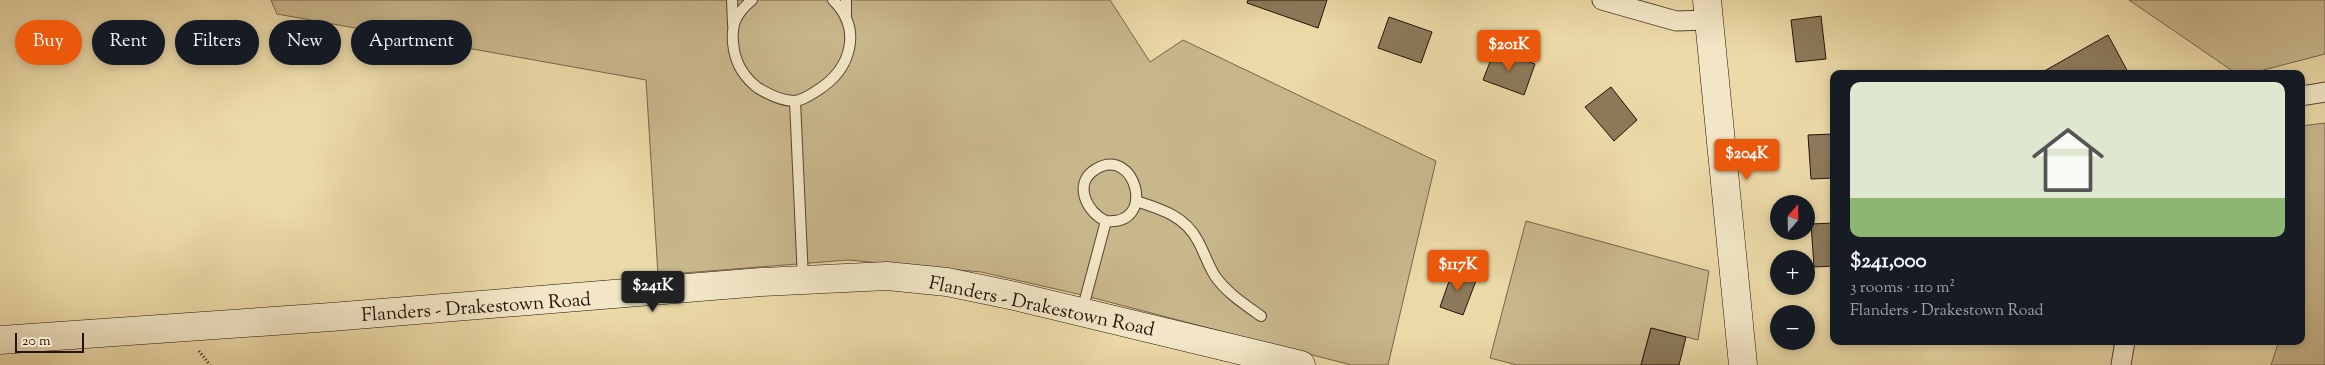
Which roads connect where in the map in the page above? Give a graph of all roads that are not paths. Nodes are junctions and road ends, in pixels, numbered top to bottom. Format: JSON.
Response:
{"nodes":[{"id":1,"x":732,"y":0,"type":"edge"},
{"id":2,"x":752,"y":0,"type":"edge"},
{"id":3,"x":833,"y":0,"type":"edge"},
{"id":4,"x":846,"y":0,"type":"edge"},
{"id":5,"x":1602,"y":0,"type":"edge"},
{"id":6,"x":1708,"y":10,"type":"edge"},
{"id":7,"x":846,"y":15,"type":"junction"},
{"id":8,"x":733,"y":24,"type":"junction"},
{"id":9,"x":2325,"y":92,"type":"edge"},
{"id":10,"x":2305,"y":95,"type":"edge"},
{"id":11,"x":795,"y":101,"type":"junction"},
{"id":12,"x":1136,"y":201,"type":"junction"},
{"id":13,"x":1106,"y":221,"type":"junction"},
{"id":14,"x":803,"y":280,"type":"junction"},
{"id":15,"x":1082,"y":311,"type":"junction"},
{"id":16,"x":1261,"y":316,"type":"dead end"},
{"id":17,"x":0,"y":340,"type":"edge"},
{"id":18,"x":2124,"y":345,"type":"edge"},
{"id":19,"x":1302,"y":365,"type":"edge"},
{"id":20,"x":1744,"y":365,"type":"edge"},
{"id":21,"x":2121,"y":365,"type":"edge"}],
"edges":[{"from":1,"to":8,"type":"lane"},
{"from":2,"to":8,"type":"lane"},
{"from":3,"to":7,"type":"lane"},
{"from":4,"to":7,"type":"lane"},
{"from":5,"to":6,"type":"street"},
{"from":6,"to":20,"type":"street"},
{"from":7,"to":11,"type":"lane"},
{"from":8,"to":11,"type":"lane"},
{"from":9,"to":10,"type":"street"},
{"from":11,"to":14,"type":"lane"},
{"from":12,"to":13,"type":"lane"},
{"from":12,"to":13,"type":"lane"},
{"from":12,"to":16,"type":"lane"},
{"from":13,"to":15,"type":"lane"},
{"from":14,"to":15,"type":"street","name":"Flanders - Drakestown Road"},
{"from":14,"to":17,"type":"street","name":"Flanders - Drakestown Road"},
{"from":15,"to":19,"type":"street","name":"Flanders - Drakestown Road"},
{"from":18,"to":21,"type":"street"}]}
